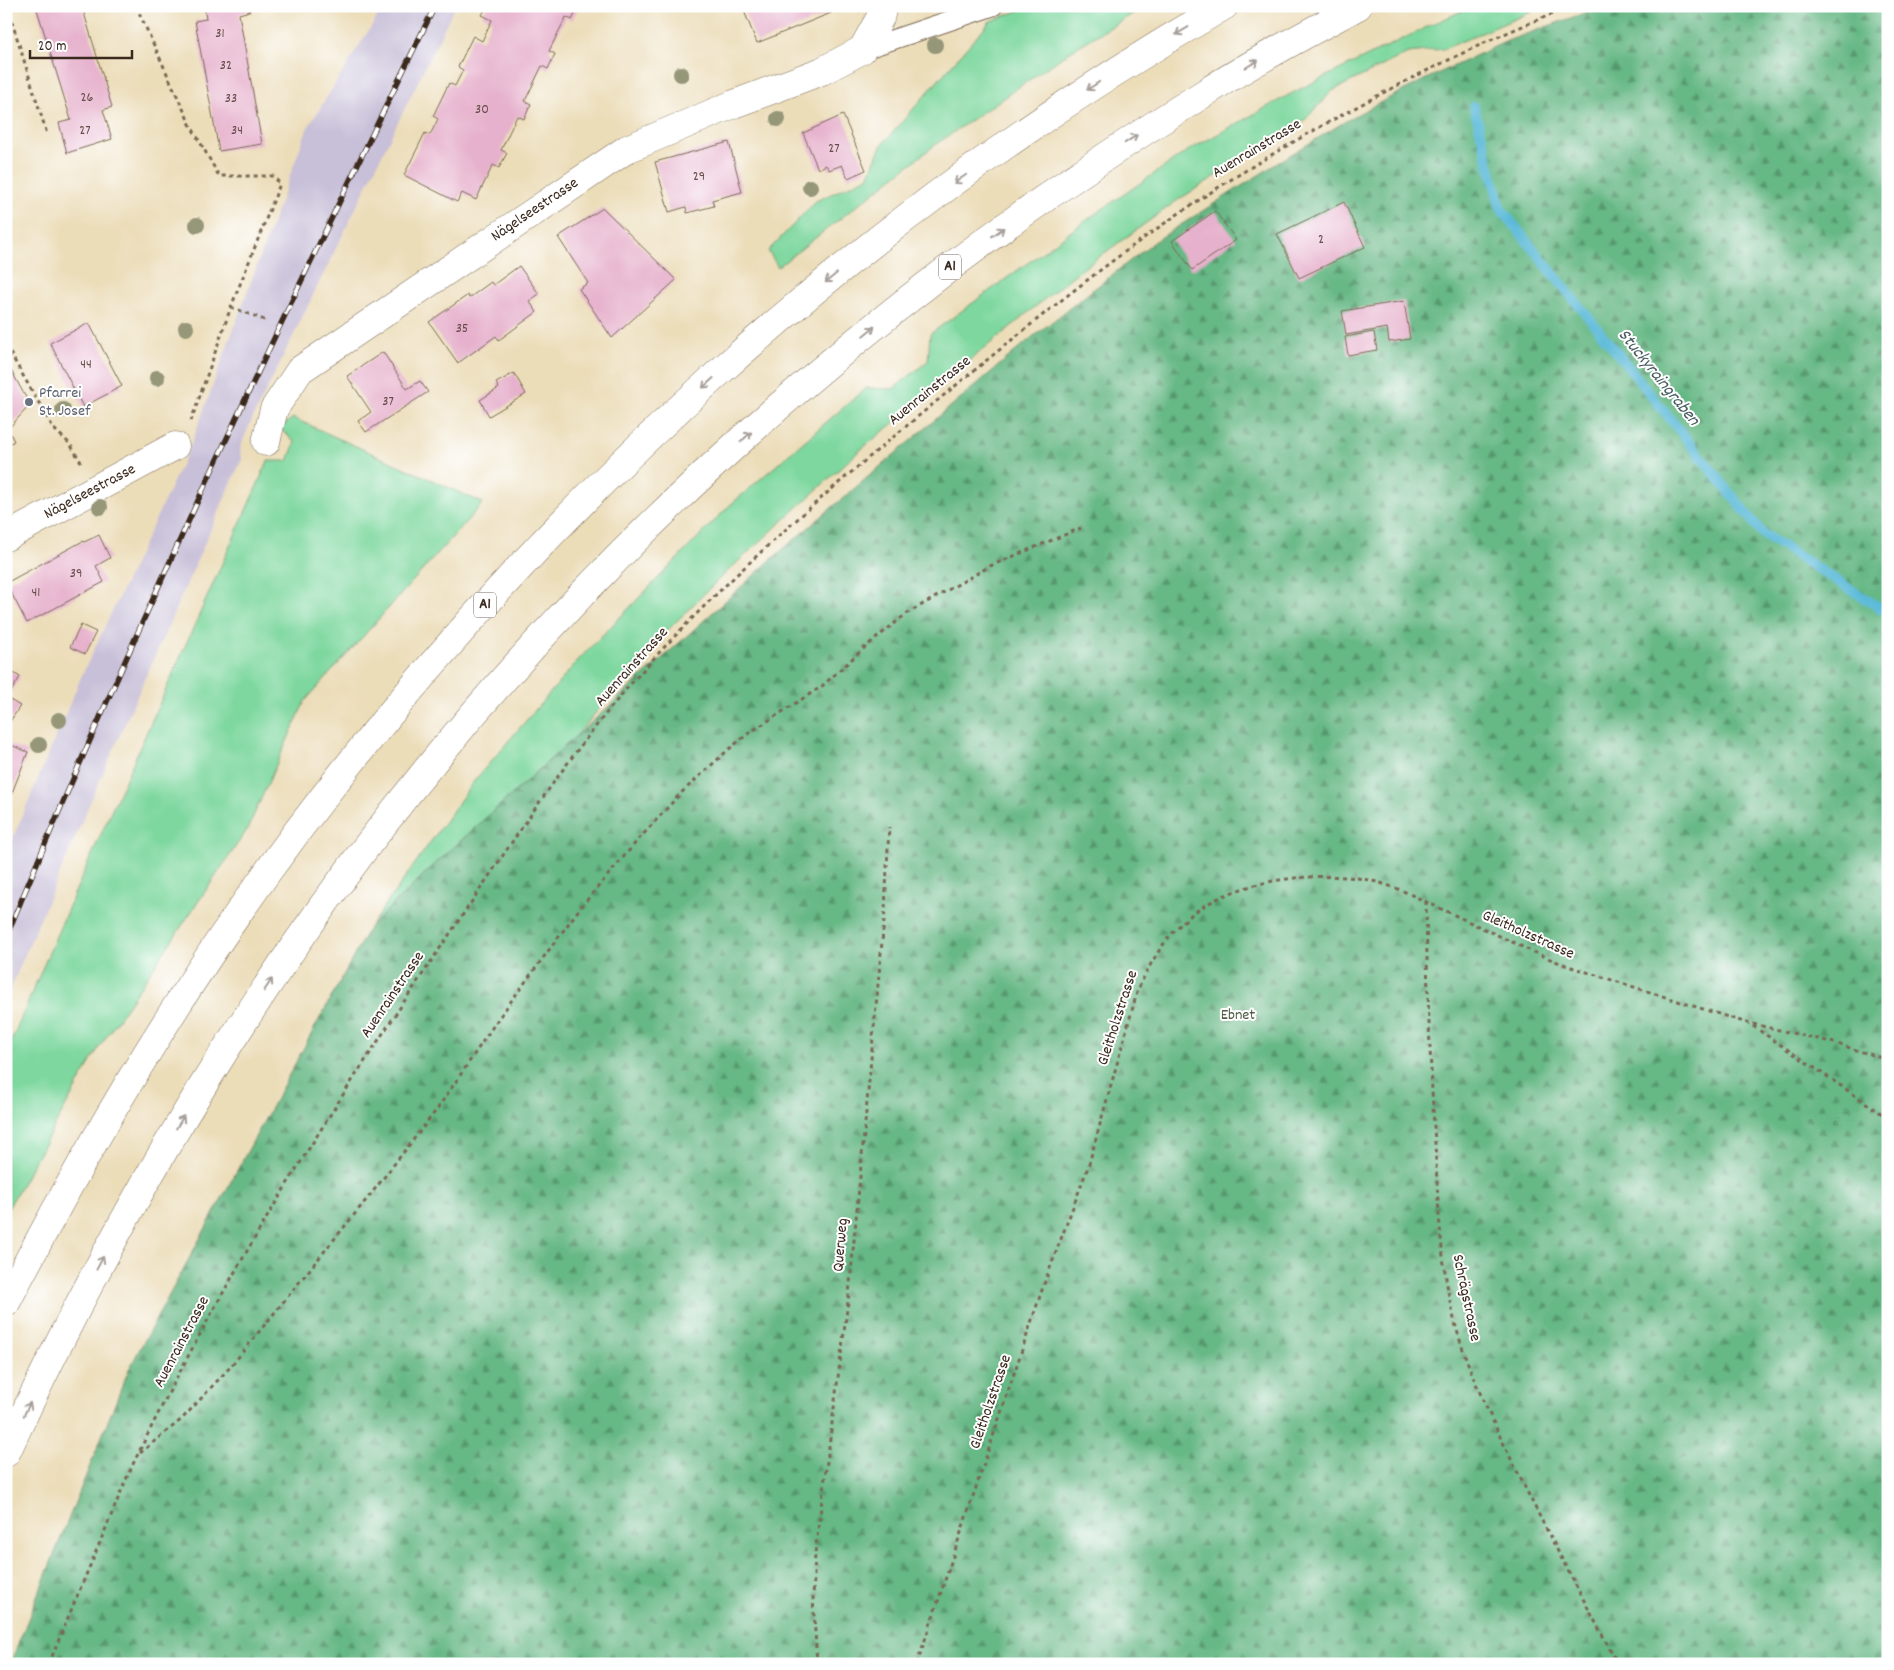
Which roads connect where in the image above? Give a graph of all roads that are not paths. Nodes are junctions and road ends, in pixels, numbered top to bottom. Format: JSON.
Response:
{"nodes":[{"id":1,"x":883,"y":6,"type":"edge"},
{"id":2,"x":992,"y":6,"type":"edge"},
{"id":3,"x":1224,"y":6,"type":"edge"},
{"id":4,"x":1358,"y":6,"type":"edge"},
{"id":5,"x":862,"y":50,"type":"junction"},
{"id":6,"x":266,"y":442,"type":"dead end"},
{"id":7,"x":175,"y":446,"type":"road end"},
{"id":8,"x":6,"y":538,"type":"edge"},
{"id":9,"x":6,"y":1303,"type":"edge"},
{"id":10,"x":6,"y":1453,"type":"edge"}],
"edges":[{"from":1,"to":5,"type":"main road"},
{"from":2,"to":5,"type":"lane","name":"Nägelseestrasse"},
{"from":3,"to":9,"type":"main road","number":"A1","one_way":true},
{"from":10,"to":4,"type":"main road","number":"A1","one_way":true},
{"from":5,"to":6,"type":"main road","name":"Nägelseestrasse"},
{"from":7,"to":8,"type":"main road","name":"Nägelseestrasse"}]}
